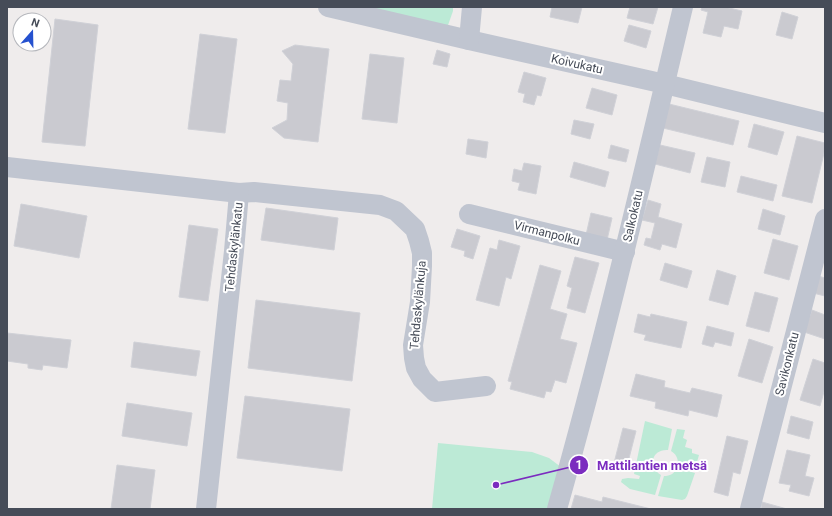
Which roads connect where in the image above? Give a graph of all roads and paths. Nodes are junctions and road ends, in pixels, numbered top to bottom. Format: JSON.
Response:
{"nodes":[{"id":1,"x":328,"y":7,"type":"edge"},
{"id":2,"x":472,"y":7,"type":"edge"},
{"id":3,"x":683,"y":7,"type":"edge"},
{"id":4,"x":352,"y":10,"type":"edge"},
{"id":5,"x":469,"y":40,"type":"junction"},
{"id":6,"x":665,"y":84,"type":"junction"},
{"id":7,"x":825,"y":123,"type":"edge"},
{"id":8,"x":7,"y":167,"type":"edge"},
{"id":9,"x":240,"y":194,"type":"junction"},
{"id":10,"x":469,"y":214,"type":"dead end"},
{"id":11,"x":825,"y":219,"type":"edge"},
{"id":12,"x":625,"y":252,"type":"junction"},
{"id":13,"x":486,"y":386,"type":"dead end"},
{"id":14,"x":206,"y":509,"type":"edge"},
{"id":15,"x":557,"y":509,"type":"edge"},
{"id":16,"x":750,"y":509,"type":"edge"}],
"edges":[{"from":1,"to":4,"type":"street","name":"Koivukatu"},
{"from":2,"to":5,"type":"street"},
{"from":3,"to":6,"type":"street","name":"Salkokatu"},
{"from":4,"to":5,"type":"street","name":"Koivukatu"},
{"from":5,"to":6,"type":"street","name":"Koivukatu"},
{"from":6,"to":7,"type":"street","name":"Koivukatu"},
{"from":6,"to":12,"type":"street","name":"Salkokatu"},
{"from":8,"to":9,"type":"street","name":"Tehdaskylänkatu"},
{"from":9,"to":13,"type":"street","name":"Tehdaskylänkuja"},
{"from":9,"to":14,"type":"street","name":"Tehdaskylänkatu"},
{"from":10,"to":12,"type":"street","name":"Virmanpolku"},
{"from":11,"to":16,"type":"street","name":"Savikonkatu"},
{"from":12,"to":15,"type":"street","name":"Salkokatu"}]}
